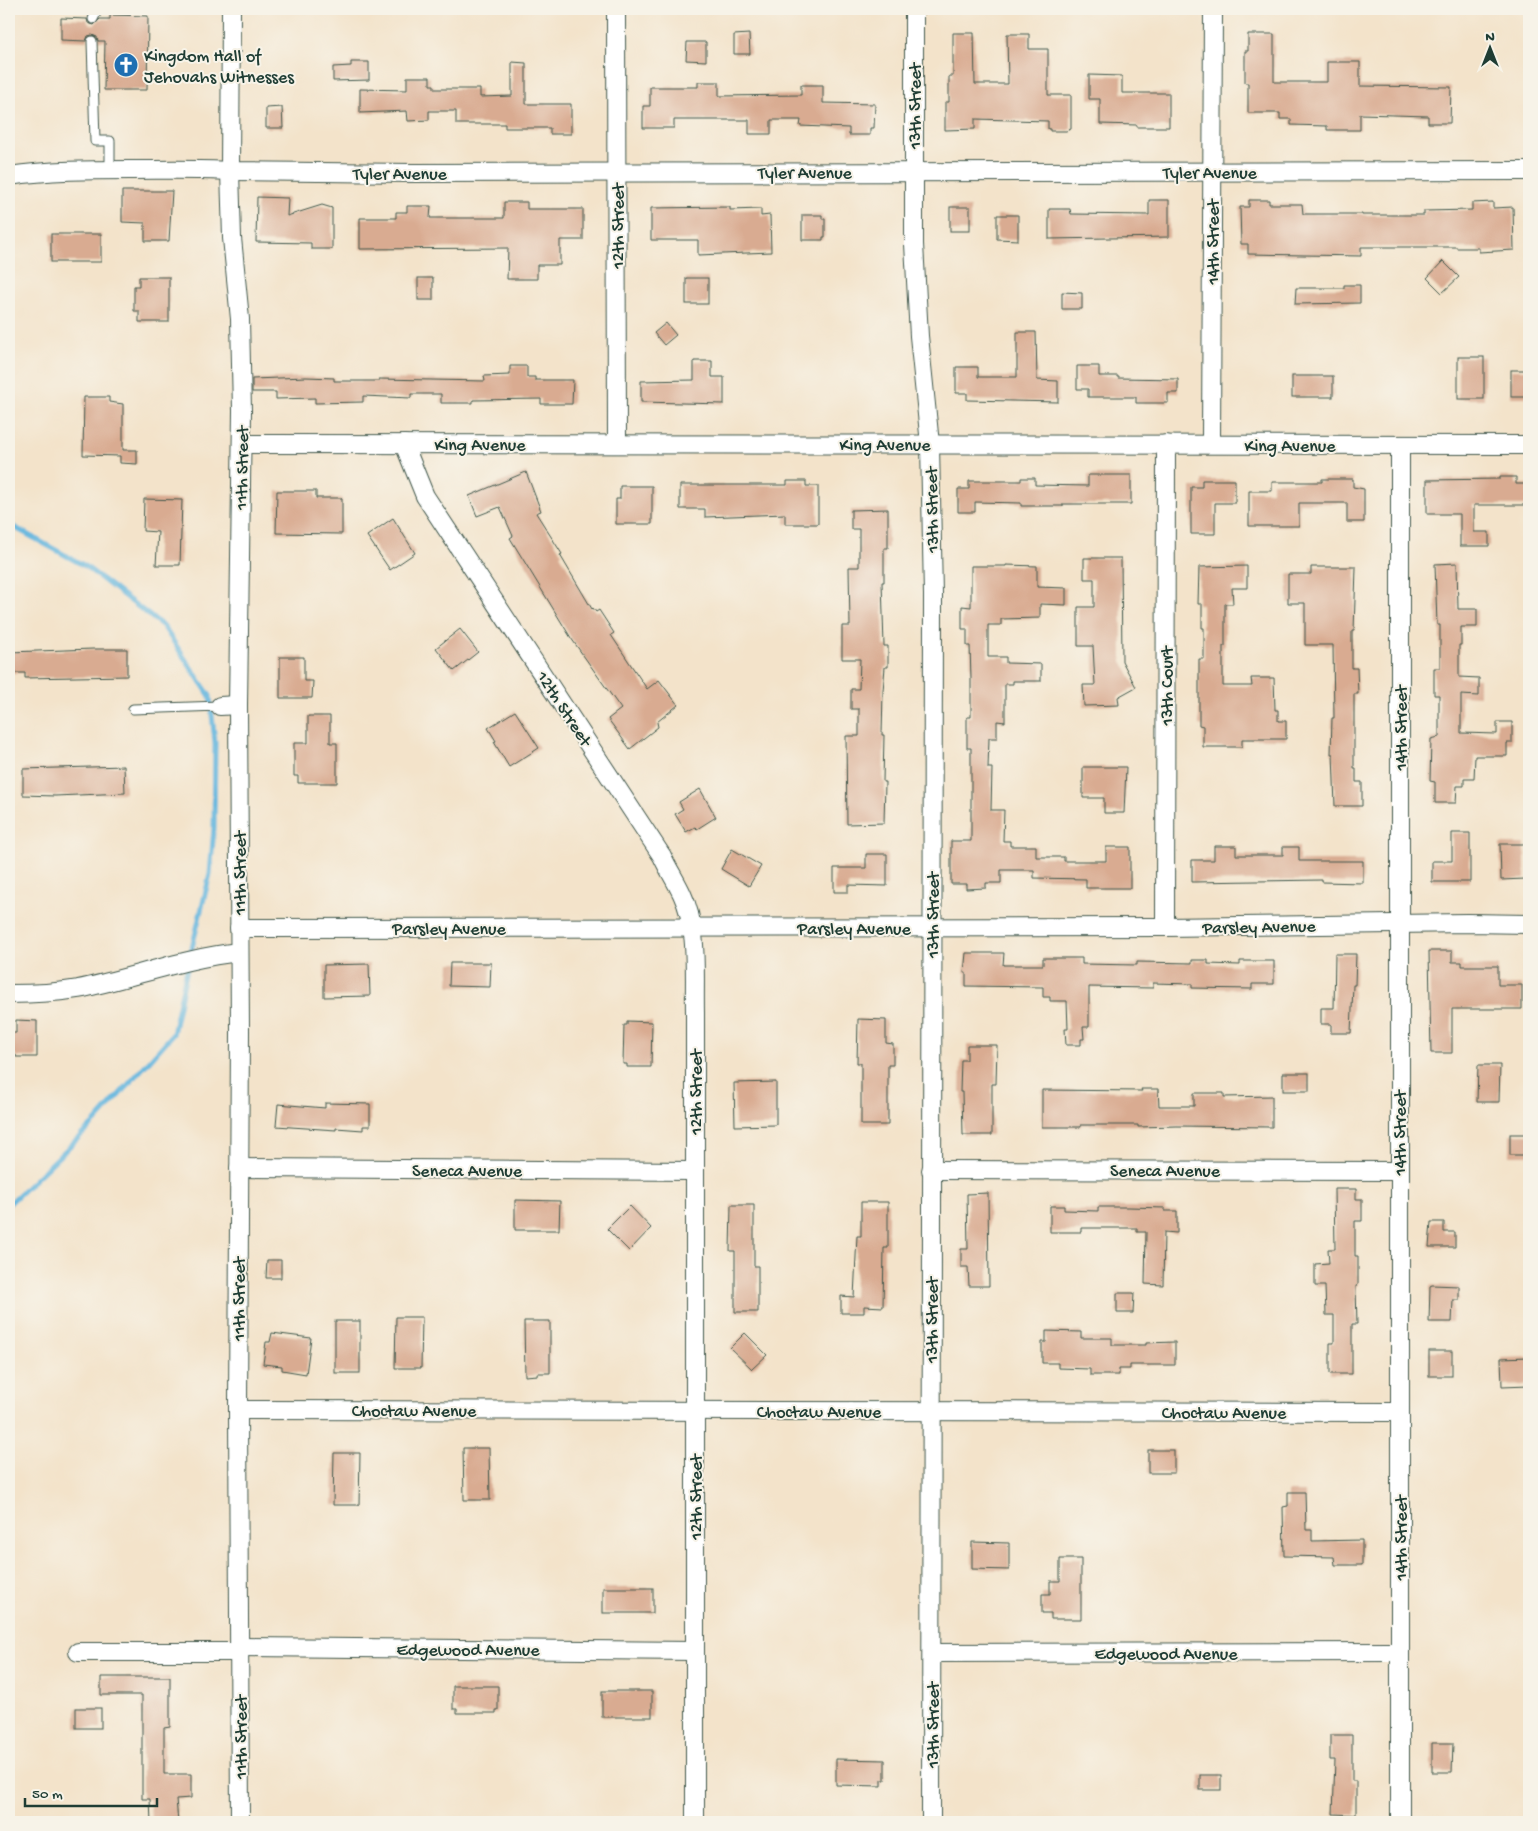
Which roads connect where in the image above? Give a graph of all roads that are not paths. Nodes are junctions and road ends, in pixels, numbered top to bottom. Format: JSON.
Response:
{"nodes":[{"id":1,"x":98,"y":9,"type":"edge"},
{"id":2,"x":231,"y":9,"type":"edge"},
{"id":3,"x":616,"y":9,"type":"edge"},
{"id":4,"x":914,"y":9,"type":"edge"},
{"id":5,"x":1213,"y":9,"type":"edge"},
{"id":6,"x":93,"y":19,"type":"dead end"},
{"id":7,"x":92,"y":41,"type":"dead end"},
{"id":8,"x":110,"y":170,"type":"junction"},
{"id":9,"x":230,"y":171,"type":"junction"},
{"id":10,"x":1529,"y":171,"type":"edge"},
{"id":11,"x":617,"y":172,"type":"junction"},
{"id":12,"x":914,"y":172,"type":"junction"},
{"id":13,"x":1213,"y":172,"type":"junction"},
{"id":14,"x":9,"y":176,"type":"edge"},
{"id":15,"x":242,"y":444,"type":"junction"},
{"id":16,"x":404,"y":444,"type":"junction"},
{"id":17,"x":617,"y":444,"type":"junction"},
{"id":18,"x":930,"y":444,"type":"junction"},
{"id":19,"x":1166,"y":444,"type":"junction"},
{"id":20,"x":1211,"y":444,"type":"junction"},
{"id":21,"x":1400,"y":445,"type":"junction"},
{"id":22,"x":1529,"y":445,"type":"edge"},
{"id":23,"x":238,"y":705,"type":"junction"},
{"id":24,"x":220,"y":706,"type":"joint"},
{"id":25,"x":133,"y":708,"type":"dead end"},
{"id":26,"x":1399,"y":924,"type":"junction"},
{"id":27,"x":1529,"y":924,"type":"edge"},
{"id":28,"x":1166,"y":927,"type":"junction"},
{"id":29,"x":239,"y":928,"type":"junction"},
{"id":30,"x":692,"y":928,"type":"junction"},
{"id":31,"x":932,"y":928,"type":"junction"},
{"id":32,"x":239,"y":952,"type":"junction"},
{"id":33,"x":9,"y":994,"type":"edge"},
{"id":34,"x":239,"y":1168,"type":"junction"},
{"id":35,"x":931,"y":1170,"type":"junction"},
{"id":36,"x":695,"y":1171,"type":"junction"},
{"id":37,"x":1399,"y":1171,"type":"junction"},
{"id":38,"x":238,"y":1410,"type":"junction"},
{"id":39,"x":695,"y":1410,"type":"junction"},
{"id":40,"x":931,"y":1411,"type":"junction"},
{"id":41,"x":1400,"y":1412,"type":"junction"},
{"id":42,"x":240,"y":1649,"type":"junction"},
{"id":43,"x":695,"y":1651,"type":"junction"},
{"id":44,"x":78,"y":1652,"type":"dead end"},
{"id":45,"x":1400,"y":1652,"type":"junction"},
{"id":46,"x":932,"y":1653,"type":"junction"},
{"id":47,"x":240,"y":1822,"type":"edge"},
{"id":48,"x":695,"y":1822,"type":"edge"},
{"id":49,"x":931,"y":1822,"type":"edge"},
{"id":50,"x":1400,"y":1822,"type":"edge"}],
"edges":[{"from":1,"to":6,"type":"lane"},
{"from":2,"to":9,"type":"street","name":"11th Street"},
{"from":3,"to":11,"type":"street","name":"12th Street"},
{"from":4,"to":12,"type":"street","name":"13th Street"},
{"from":5,"to":13,"type":"street","name":"14th Street"},
{"from":7,"to":8,"type":"lane"},
{"from":8,"to":9,"type":"street","name":"Tyler Avenue"},
{"from":8,"to":14,"type":"street","name":"Tyler Avenue"},
{"from":9,"to":11,"type":"street","name":"Tyler Avenue"},
{"from":9,"to":15,"type":"street","name":"11th Street"},
{"from":10,"to":13,"type":"street","name":"Tyler Avenue"},
{"from":11,"to":12,"type":"street","name":"Tyler Avenue"},
{"from":11,"to":17,"type":"street","name":"12th Street"},
{"from":12,"to":13,"type":"street","name":"Tyler Avenue"},
{"from":12,"to":18,"type":"street","name":"13th Street"},
{"from":13,"to":20,"type":"street","name":"14th Street"},
{"from":15,"to":16,"type":"street","name":"King Avenue"},
{"from":15,"to":23,"type":"street","name":"11th Street"},
{"from":16,"to":17,"type":"street","name":"King Avenue"},
{"from":16,"to":30,"type":"street","name":"12th Street"},
{"from":17,"to":18,"type":"street","name":"King Avenue"},
{"from":18,"to":19,"type":"street","name":"King Avenue"},
{"from":18,"to":31,"type":"street","name":"13th Street"},
{"from":19,"to":20,"type":"street","name":"King Avenue"},
{"from":19,"to":28,"type":"street","name":"13th Court"},
{"from":20,"to":21,"type":"street","name":"King Avenue"},
{"from":21,"to":22,"type":"street","name":"King Avenue"},
{"from":21,"to":26,"type":"street","name":"14th Street"},
{"from":23,"to":24,"type":"street"},
{"from":23,"to":29,"type":"street","name":"11th Street"},
{"from":24,"to":25,"type":"lane"},
{"from":26,"to":27,"type":"street","name":"Parsley Avenue"},
{"from":26,"to":28,"type":"street","name":"Parsley Avenue"},
{"from":26,"to":37,"type":"street","name":"14th Street"},
{"from":28,"to":31,"type":"street","name":"Parsley Avenue"},
{"from":29,"to":30,"type":"street","name":"Parsley Avenue"},
{"from":29,"to":32,"type":"street","name":"11th Street"},
{"from":30,"to":31,"type":"street","name":"Parsley Avenue"},
{"from":30,"to":36,"type":"street","name":"12th Street"},
{"from":31,"to":35,"type":"street","name":"13th Street"},
{"from":32,"to":33,"type":"street"},
{"from":32,"to":34,"type":"street","name":"11th Street"},
{"from":34,"to":36,"type":"street","name":"Seneca Avenue"},
{"from":34,"to":38,"type":"street","name":"11th Street"},
{"from":35,"to":37,"type":"street","name":"Seneca Avenue"},
{"from":35,"to":40,"type":"street","name":"13th Street"},
{"from":36,"to":39,"type":"street","name":"12th Street"},
{"from":37,"to":41,"type":"street","name":"14th Street"},
{"from":38,"to":39,"type":"street","name":"Choctaw Avenue"},
{"from":38,"to":42,"type":"street","name":"11th Street"},
{"from":39,"to":40,"type":"street","name":"Choctaw Avenue"},
{"from":39,"to":43,"type":"street","name":"12th Street"},
{"from":40,"to":41,"type":"street","name":"Choctaw Avenue"},
{"from":40,"to":46,"type":"street","name":"13th Street"},
{"from":41,"to":45,"type":"street","name":"14th Street"},
{"from":42,"to":43,"type":"street","name":"Edgewood Avenue"},
{"from":42,"to":44,"type":"street","name":"Edgewood Avenue"},
{"from":42,"to":47,"type":"street","name":"11th Street"},
{"from":43,"to":48,"type":"street","name":"12th Street"},
{"from":45,"to":46,"type":"street","name":"Edgewood Avenue"},
{"from":45,"to":50,"type":"street","name":"14th Street"},
{"from":46,"to":49,"type":"street","name":"13th Street"}]}
